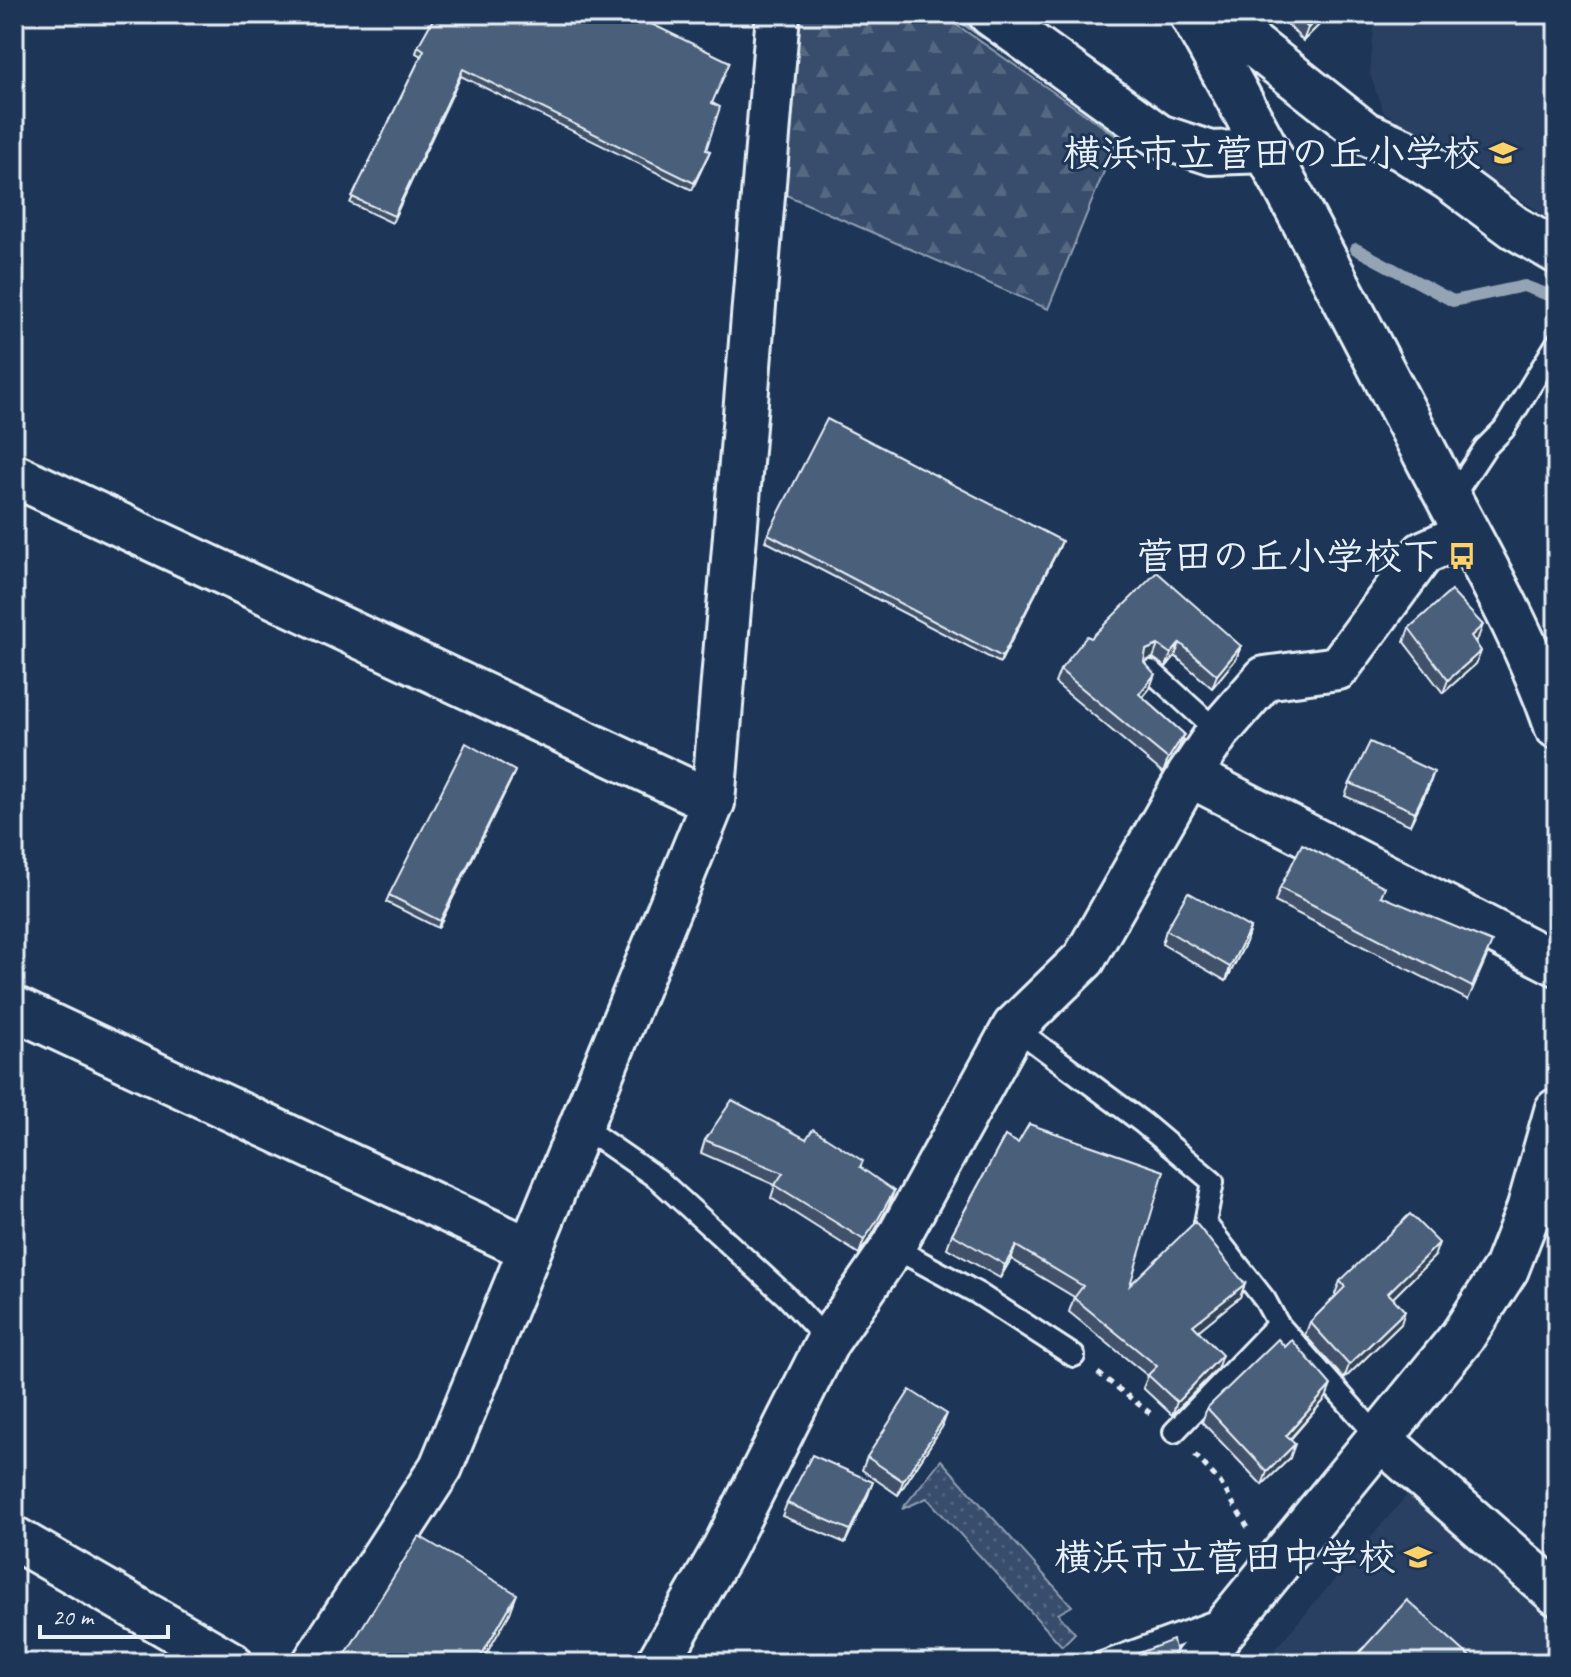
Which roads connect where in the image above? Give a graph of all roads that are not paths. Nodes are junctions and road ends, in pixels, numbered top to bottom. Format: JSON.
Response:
{"nodes":[{"id":1,"x":778,"y":14,"type":"edge"},
{"id":2,"x":990,"y":14,"type":"edge"},
{"id":3,"x":1214,"y":16,"type":"edge"},
{"id":4,"x":1268,"y":151,"type":"junction"},
{"id":5,"x":1557,"y":252,"type":"edge"},
{"id":6,"x":1556,"y":345,"type":"edge"},
{"id":7,"x":14,"y":475,"type":"edge"},
{"id":8,"x":1459,"y":517,"type":"junction"},
{"id":9,"x":1151,"y":671,"type":"edge"},
{"id":10,"x":1555,"y":714,"type":"edge"},
{"id":11,"x":1218,"y":732,"type":"junction"},
{"id":12,"x":1189,"y":775,"type":"junction"},
{"id":13,"x":713,"y":802,"type":"junction"},
{"id":14,"x":1557,"y":964,"type":"edge"},
{"id":15,"x":14,"y":1008,"type":"edge"},
{"id":16,"x":1014,"y":1027,"type":"junction"},
{"id":17,"x":1557,"y":1111,"type":"edge"},
{"id":18,"x":580,"y":1125,"type":"junction"},
{"id":19,"x":893,"y":1247,"type":"junction"},
{"id":20,"x":529,"y":1249,"type":"junction"},
{"id":21,"x":1278,"y":1324,"type":"junction"},
{"id":22,"x":828,"y":1341,"type":"junction"},
{"id":23,"x":1074,"y":1356,"type":"road end"},
{"id":24,"x":1174,"y":1432,"type":"road end"},
{"id":25,"x":1380,"y":1439,"type":"junction"},
{"id":26,"x":14,"y":1538,"type":"edge"},
{"id":27,"x":1557,"y":1594,"type":"edge"},
{"id":28,"x":1239,"y":1612,"type":"junction"},
{"id":29,"x":231,"y":1663,"type":"edge"},
{"id":30,"x":314,"y":1663,"type":"edge"},
{"id":31,"x":658,"y":1663,"type":"edge"},
{"id":32,"x":1102,"y":1663,"type":"edge"},
{"id":33,"x":1196,"y":1663,"type":"edge"}],
"edges":[{"from":1,"to":13,"type":"street"},
{"from":2,"to":4,"type":"street"},
{"from":3,"to":4,"type":"street"},
{"from":3,"to":5,"type":"street"},
{"from":4,"to":8,"type":"street"},
{"from":6,"to":8,"type":"lane"},
{"from":7,"to":13,"type":"street"},
{"from":8,"to":10,"type":"street"},
{"from":8,"to":11,"type":"street"},
{"from":9,"to":11,"type":"lane"},
{"from":11,"to":12,"type":"street"},
{"from":12,"to":14,"type":"street"},
{"from":12,"to":16,"type":"street"},
{"from":13,"to":18,"type":"street"},
{"from":15,"to":20,"type":"street"},
{"from":16,"to":19,"type":"street"},
{"from":16,"to":21,"type":"lane"},
{"from":17,"to":25,"type":"street"},
{"from":18,"to":20,"type":"street"},
{"from":18,"to":22,"type":"lane"},
{"from":19,"to":22,"type":"street"},
{"from":19,"to":23,"type":"lane"},
{"from":20,"to":30,"type":"street"},
{"from":21,"to":24,"type":"lane"},
{"from":21,"to":25,"type":"lane"},
{"from":22,"to":31,"type":"street"},
{"from":25,"to":27,"type":"street"},
{"from":25,"to":28,"type":"street"},
{"from":26,"to":29,"type":"street"},
{"from":28,"to":32,"type":"lane"},
{"from":28,"to":33,"type":"street"}]}
